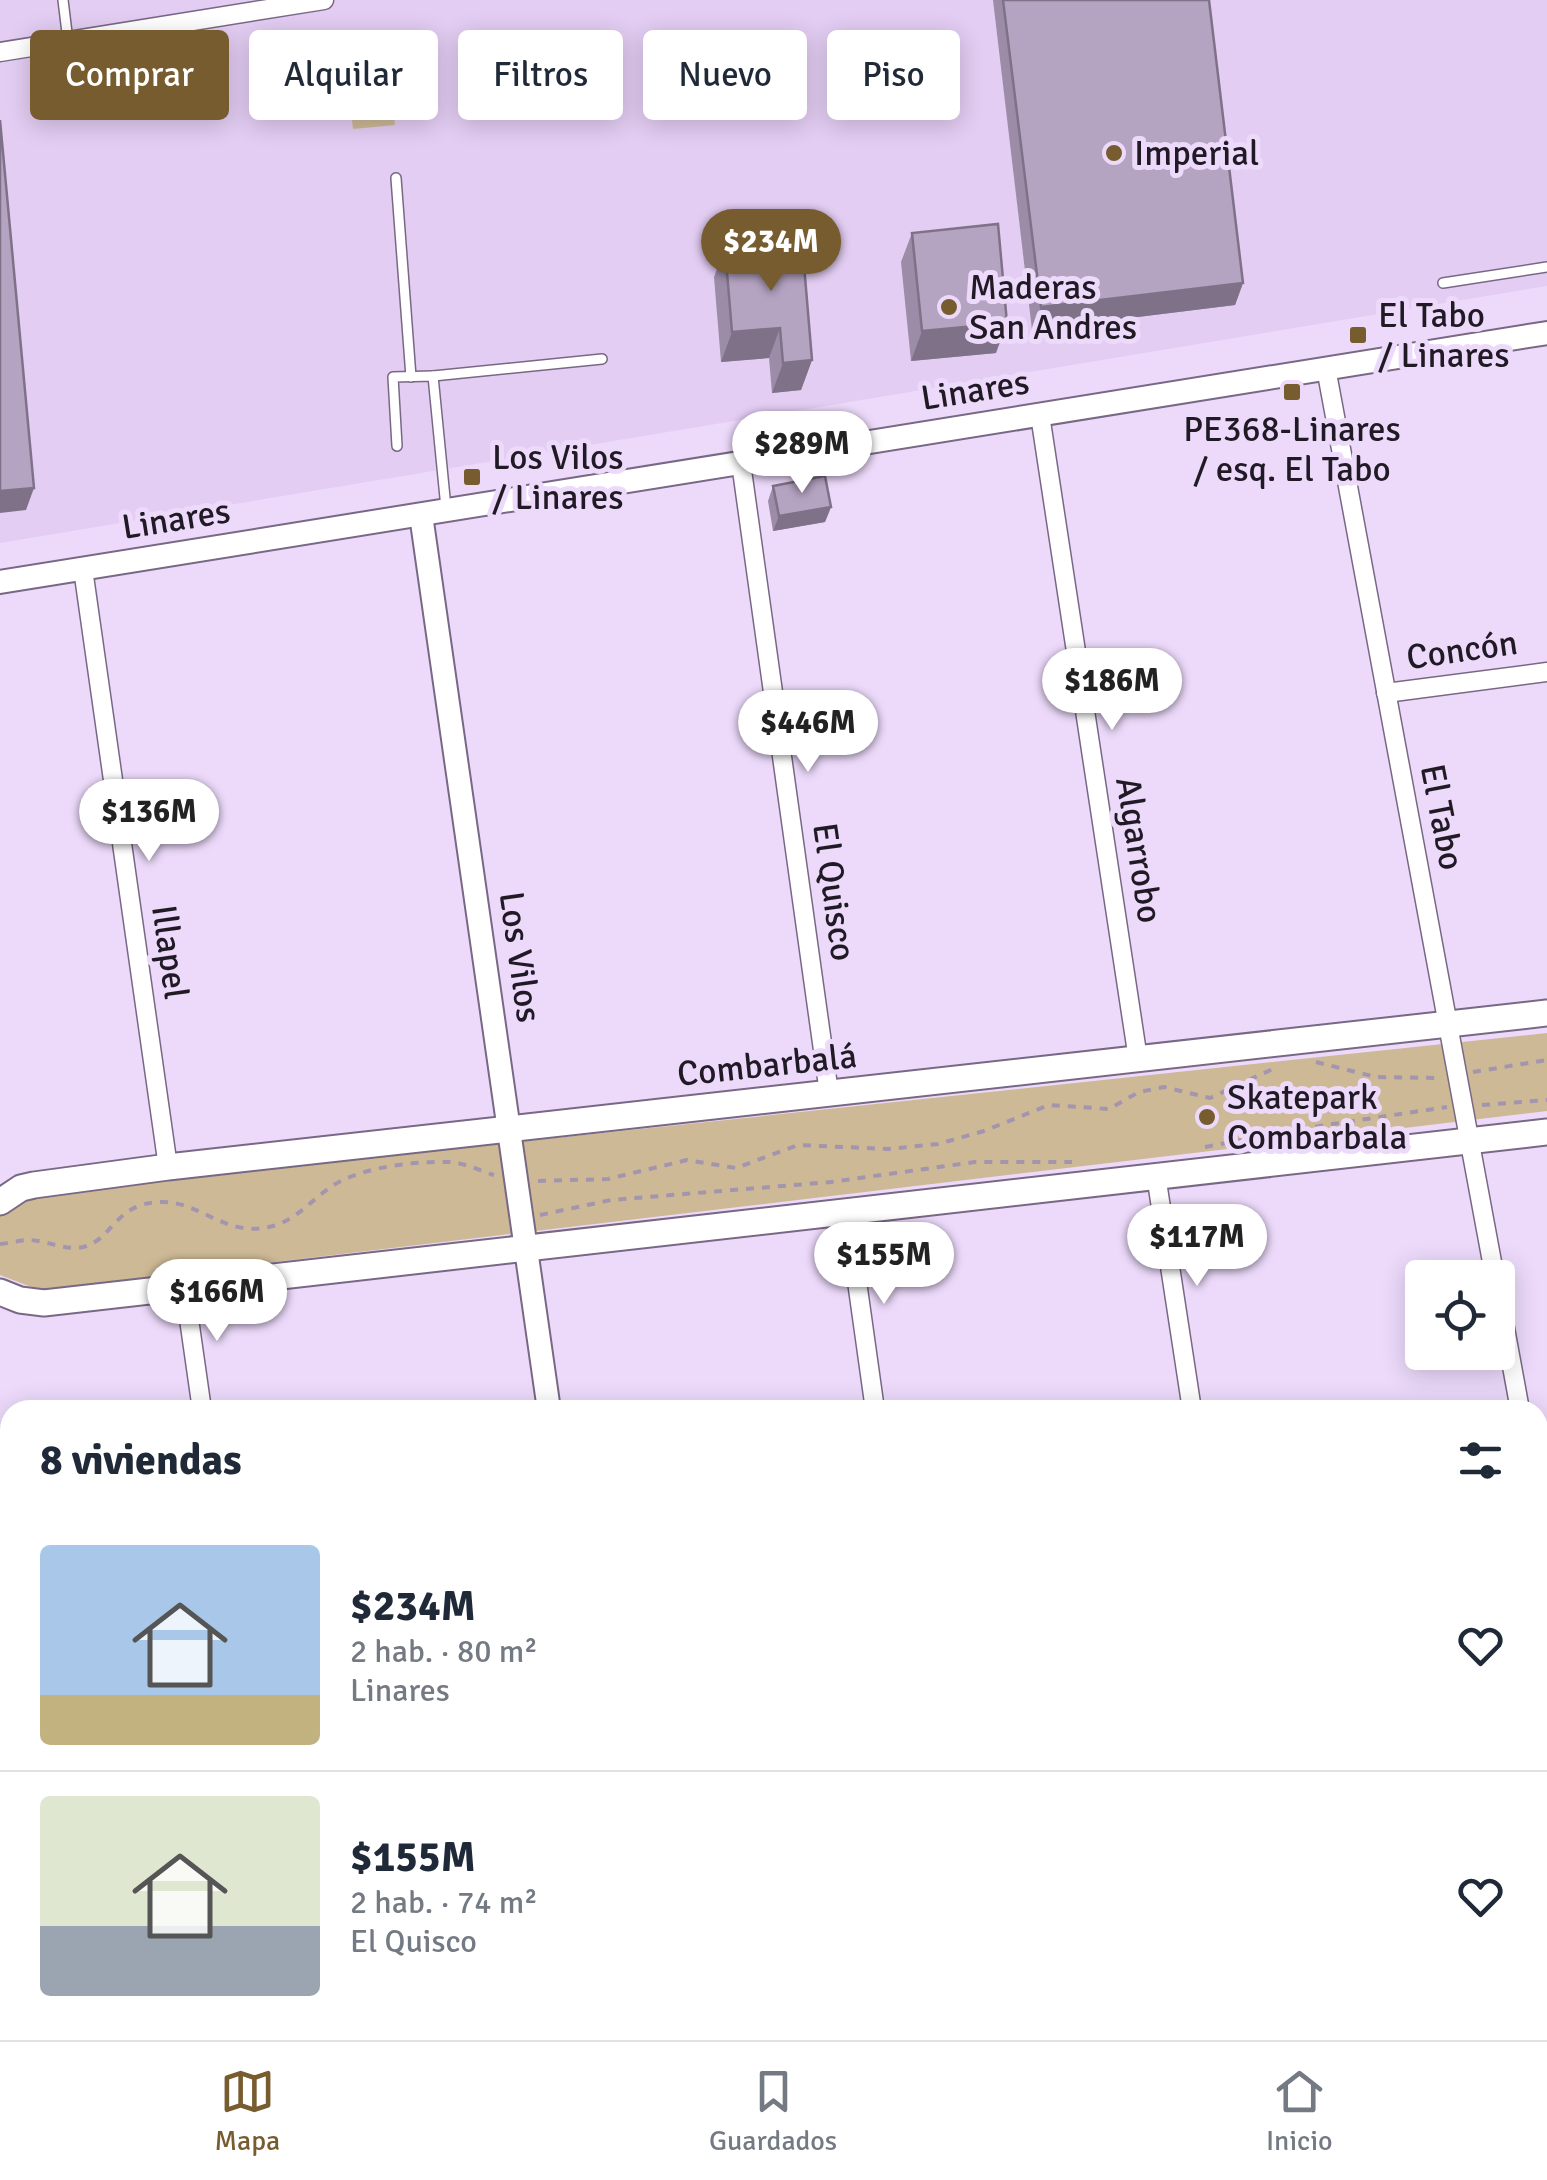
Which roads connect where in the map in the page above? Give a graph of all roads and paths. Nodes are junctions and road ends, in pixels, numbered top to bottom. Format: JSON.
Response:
{"nodes":[{"id":1,"x":63,"y":0,"type":"edge"},
{"id":2,"x":324,"y":0,"type":"edge"},
{"id":3,"x":67,"y":30,"type":"edge"},
{"id":4,"x":141,"y":30,"type":"edge"},
{"id":5,"x":30,"y":48,"type":"edge"},
{"id":6,"x":0,"y":52,"type":"edge"},
{"id":7,"x":396,"y":178,"type":"dead end"},
{"id":8,"x":1547,"y":267,"type":"edge"},
{"id":9,"x":1443,"y":283,"type":"dead end"},
{"id":10,"x":1547,"y":333,"type":"edge"},
{"id":11,"x":602,"y":360,"type":"dead end"},
{"id":12,"x":1326,"y":368,"type":"junction"},
{"id":13,"x":411,"y":376,"type":"junction"},
{"id":14,"x":433,"y":376,"type":"junction"},
{"id":15,"x":1040,"y":414,"type":"junction"},
{"id":16,"x":397,"y":446,"type":"dead end"},
{"id":17,"x":740,"y":463,"type":"junction"},
{"id":18,"x":447,"y":510,"type":"junction"},
{"id":19,"x":421,"y":515,"type":"junction"},
{"id":20,"x":83,"y":569,"type":"junction"},
{"id":21,"x":0,"y":582,"type":"edge"},
{"id":22,"x":1547,"y":672,"type":"edge"},
{"id":23,"x":1386,"y":694,"type":"junction"},
{"id":24,"x":1547,"y":1013,"type":"edge"},
{"id":25,"x":1447,"y":1024,"type":"junction"},
{"id":26,"x":1138,"y":1058,"type":"junction"},
{"id":27,"x":1547,"y":1060,"type":"edge"},
{"id":28,"x":1302,"y":1062,"type":"dead end"},
{"id":29,"x":1286,"y":1064,"type":"dead end"},
{"id":30,"x":1457,"y":1075,"type":"junction"},
{"id":31,"x":830,"y":1093,"type":"junction"},
{"id":32,"x":1547,"y":1100,"type":"edge"},
{"id":33,"x":1464,"y":1106,"type":"junction"},
{"id":34,"x":509,"y":1128,"type":"junction"},
{"id":35,"x":476,"y":1132,"type":"junction"},
{"id":36,"x":1547,"y":1132,"type":"edge"},
{"id":37,"x":1470,"y":1140,"type":"junction"},
{"id":38,"x":1195,"y":1149,"type":"dead end"},
{"id":39,"x":1078,"y":1162,"type":"dead end"},
{"id":40,"x":168,"y":1167,"type":"junction"},
{"id":41,"x":1156,"y":1176,"type":"junction"},
{"id":42,"x":516,"y":1182,"type":"junction"},
{"id":43,"x":0,"y":1202,"type":"edge"},
{"id":44,"x":847,"y":1210,"type":"junction"},
{"id":45,"x":522,"y":1220,"type":"junction"},
{"id":46,"x":0,"y":1244,"type":"edge"},
{"id":47,"x":526,"y":1246,"type":"junction"},
{"id":48,"x":1492,"y":1260,"type":"edge"},
{"id":49,"x":184,"y":1284,"type":"junction"},
{"id":50,"x":0,"y":1292,"type":"edge"},
{"id":51,"x":1513,"y":1370,"type":"edge"},
{"id":52,"x":201,"y":1400,"type":"edge"},
{"id":53,"x":548,"y":1400,"type":"edge"},
{"id":54,"x":873,"y":1400,"type":"edge"},
{"id":55,"x":1190,"y":1400,"type":"edge"},
{"id":56,"x":1518,"y":1400,"type":"edge"}],
"edges":[{"from":1,"to":3,"type":"lane"},
{"from":2,"to":4,"type":"street"},
{"from":5,"to":6,"type":"street"},
{"from":7,"to":13,"type":"lane"},
{"from":8,"to":9,"type":"lane"},
{"from":10,"to":12,"type":"street","name":"Linares"},
{"from":11,"to":14,"type":"lane"},
{"from":12,"to":15,"type":"street","name":"Linares"},
{"from":12,"to":23,"type":"street","name":"El Tabo"},
{"from":13,"to":14,"type":"lane"},
{"from":13,"to":16,"type":"lane"},
{"from":14,"to":18,"type":"lane"},
{"from":15,"to":17,"type":"street","name":"Linares"},
{"from":15,"to":26,"type":"street","name":"Algarrobo"},
{"from":17,"to":18,"type":"street","name":"Linares"},
{"from":17,"to":31,"type":"street","name":"El Quisco"},
{"from":18,"to":19,"type":"street","name":"Linares"},
{"from":19,"to":20,"type":"street","name":"Linares"},
{"from":19,"to":34,"type":"street","name":"Los Vilos"},
{"from":20,"to":21,"type":"street","name":"Linares"},
{"from":20,"to":40,"type":"street","name":"Illapel"},
{"from":22,"to":23,"type":"street","name":"Concón"},
{"from":23,"to":25,"type":"street","name":"El Tabo"},
{"from":24,"to":25,"type":"main road","name":"Combarbalá"},
{"from":25,"to":26,"type":"main road","name":"Combarbalá"},
{"from":25,"to":30,"type":"street","name":"El Tabo"},
{"from":26,"to":31,"type":"main road","name":"Combarbalá"},
{"from":27,"to":30,"type":"path"},
{"from":28,"to":30,"type":"path"},
{"from":29,"to":42,"type":"path"},
{"from":30,"to":33,"type":"street","name":"El Tabo"},
{"from":31,"to":34,"type":"main road","name":"Combarbalá"},
{"from":32,"to":33,"type":"path"},
{"from":33,"to":37,"type":"street","name":"El Tabo"},
{"from":33,"to":38,"type":"path"},
{"from":34,"to":35,"type":"main road","name":"Combarbalá"},
{"from":34,"to":42,"type":"street","name":"Los Vilos"},
{"from":35,"to":40,"type":"main road","name":"Combarbalá"},
{"from":35,"to":46,"type":"path"},
{"from":36,"to":37,"type":"main road"},
{"from":37,"to":41,"type":"main road"},
{"from":37,"to":48,"type":"street","name":"El Tabo"},
{"from":39,"to":45,"type":"path"},
{"from":40,"to":43,"type":"main road","name":"Combarbalá"},
{"from":41,"to":44,"type":"main road"},
{"from":41,"to":55,"type":"street"},
{"from":42,"to":45,"type":"street","name":"Los Vilos"},
{"from":44,"to":47,"type":"main road"},
{"from":44,"to":54,"type":"street"},
{"from":45,"to":47,"type":"street","name":"Los Vilos"},
{"from":47,"to":49,"type":"main road"},
{"from":47,"to":53,"type":"street","name":"Los Vilos"},
{"from":49,"to":50,"type":"main road"},
{"from":49,"to":52,"type":"street"},
{"from":51,"to":56,"type":"street"}]}
